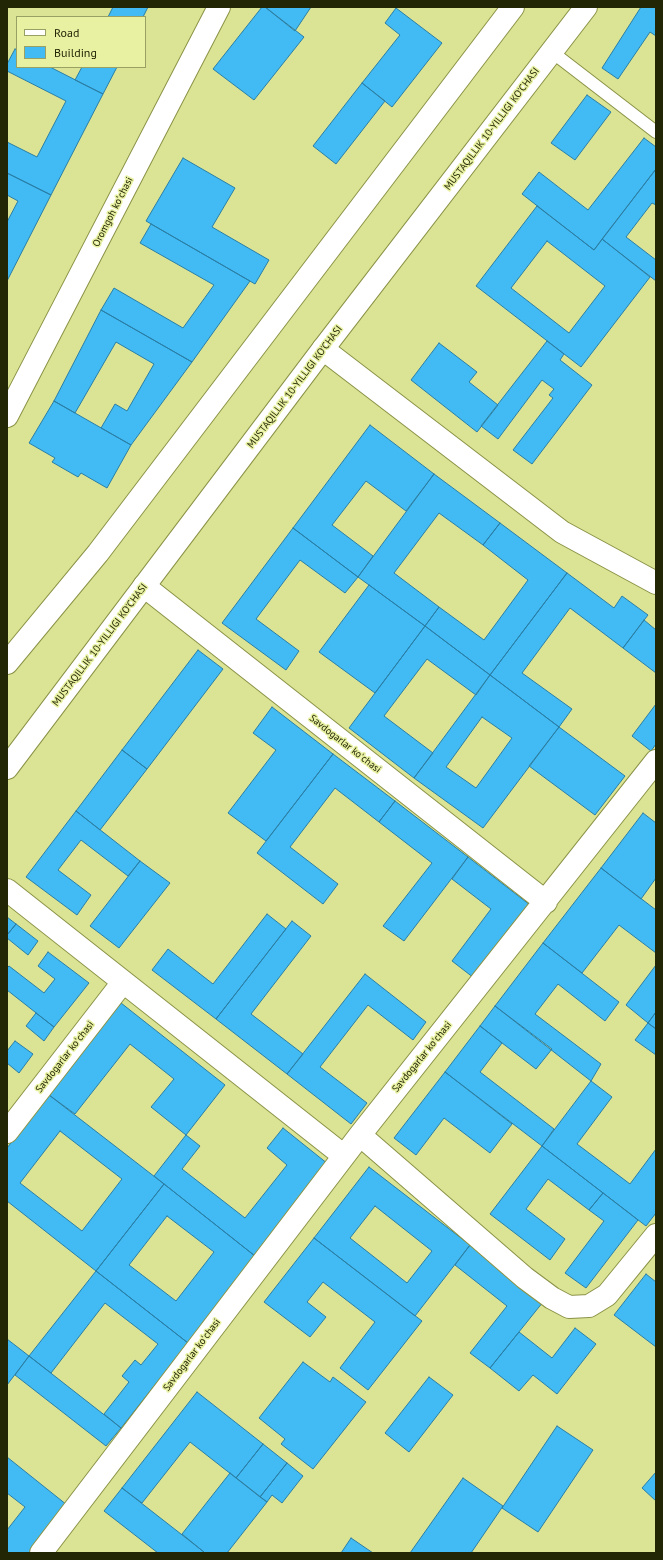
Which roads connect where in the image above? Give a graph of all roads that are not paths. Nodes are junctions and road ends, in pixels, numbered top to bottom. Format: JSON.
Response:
{"nodes":[{"id":1,"x":219,"y":7,"type":"edge"},
{"id":2,"x":513,"y":7,"type":"edge"},
{"id":3,"x":586,"y":7,"type":"edge"},
{"id":4,"x":552,"y":52,"type":"junction"},
{"id":5,"x":656,"y":132,"type":"edge"},
{"id":6,"x":324,"y":349,"type":"junction"},
{"id":7,"x":7,"y":416,"type":"edge"},
{"id":8,"x":656,"y":583,"type":"edge"},
{"id":9,"x":144,"y":586,"type":"junction"},
{"id":10,"x":7,"y":662,"type":"edge"},
{"id":11,"x":656,"y":761,"type":"edge"},
{"id":12,"x":7,"y":768,"type":"edge"},
{"id":13,"x":7,"y":890,"type":"edge"},
{"id":14,"x":546,"y":902,"type":"junction"},
{"id":15,"x":124,"y":982,"type":"junction"},
{"id":16,"x":7,"y":1132,"type":"edge"},
{"id":17,"x":360,"y":1135,"type":"junction"},
{"id":18,"x":344,"y":1156,"type":"junction"},
{"id":19,"x":656,"y":1235,"type":"edge"},
{"id":20,"x":41,"y":1553,"type":"edge"}],
"edges":[{"from":1,"to":7,"type":"street","name":"Oromgoh koʻchasi"},
{"from":2,"to":10,"type":"street"},
{"from":3,"to":4,"type":"street","name":"MUSTAQILLIK 10-YILLIGI KO'CHASI"},
{"from":4,"to":5,"type":"lane"},
{"from":4,"to":6,"type":"street","name":"MUSTAQILLIK 10-YILLIGI KO'CHASI"},
{"from":6,"to":8,"type":"street"},
{"from":6,"to":9,"type":"street","name":"MUSTAQILLIK 10-YILLIGI KO'CHASI"},
{"from":9,"to":12,"type":"street","name":"MUSTAQILLIK 10-YILLIGI KO'CHASI"},
{"from":9,"to":14,"type":"street","name":"Savdogarlar koʻchasi"},
{"from":11,"to":14,"type":"street","name":"Savdogarlar koʻchasi"},
{"from":13,"to":15,"type":"street"},
{"from":14,"to":17,"type":"street","name":"Savdogarlar koʻchasi"},
{"from":15,"to":16,"type":"street","name":"Savdogarlar koʻchasi"},
{"from":15,"to":18,"type":"street"},
{"from":17,"to":18,"type":"street","name":"Savdogarlar koʻchasi"},
{"from":17,"to":19,"type":"street"},
{"from":18,"to":20,"type":"street","name":"Savdogarlar koʻchasi"}]}
